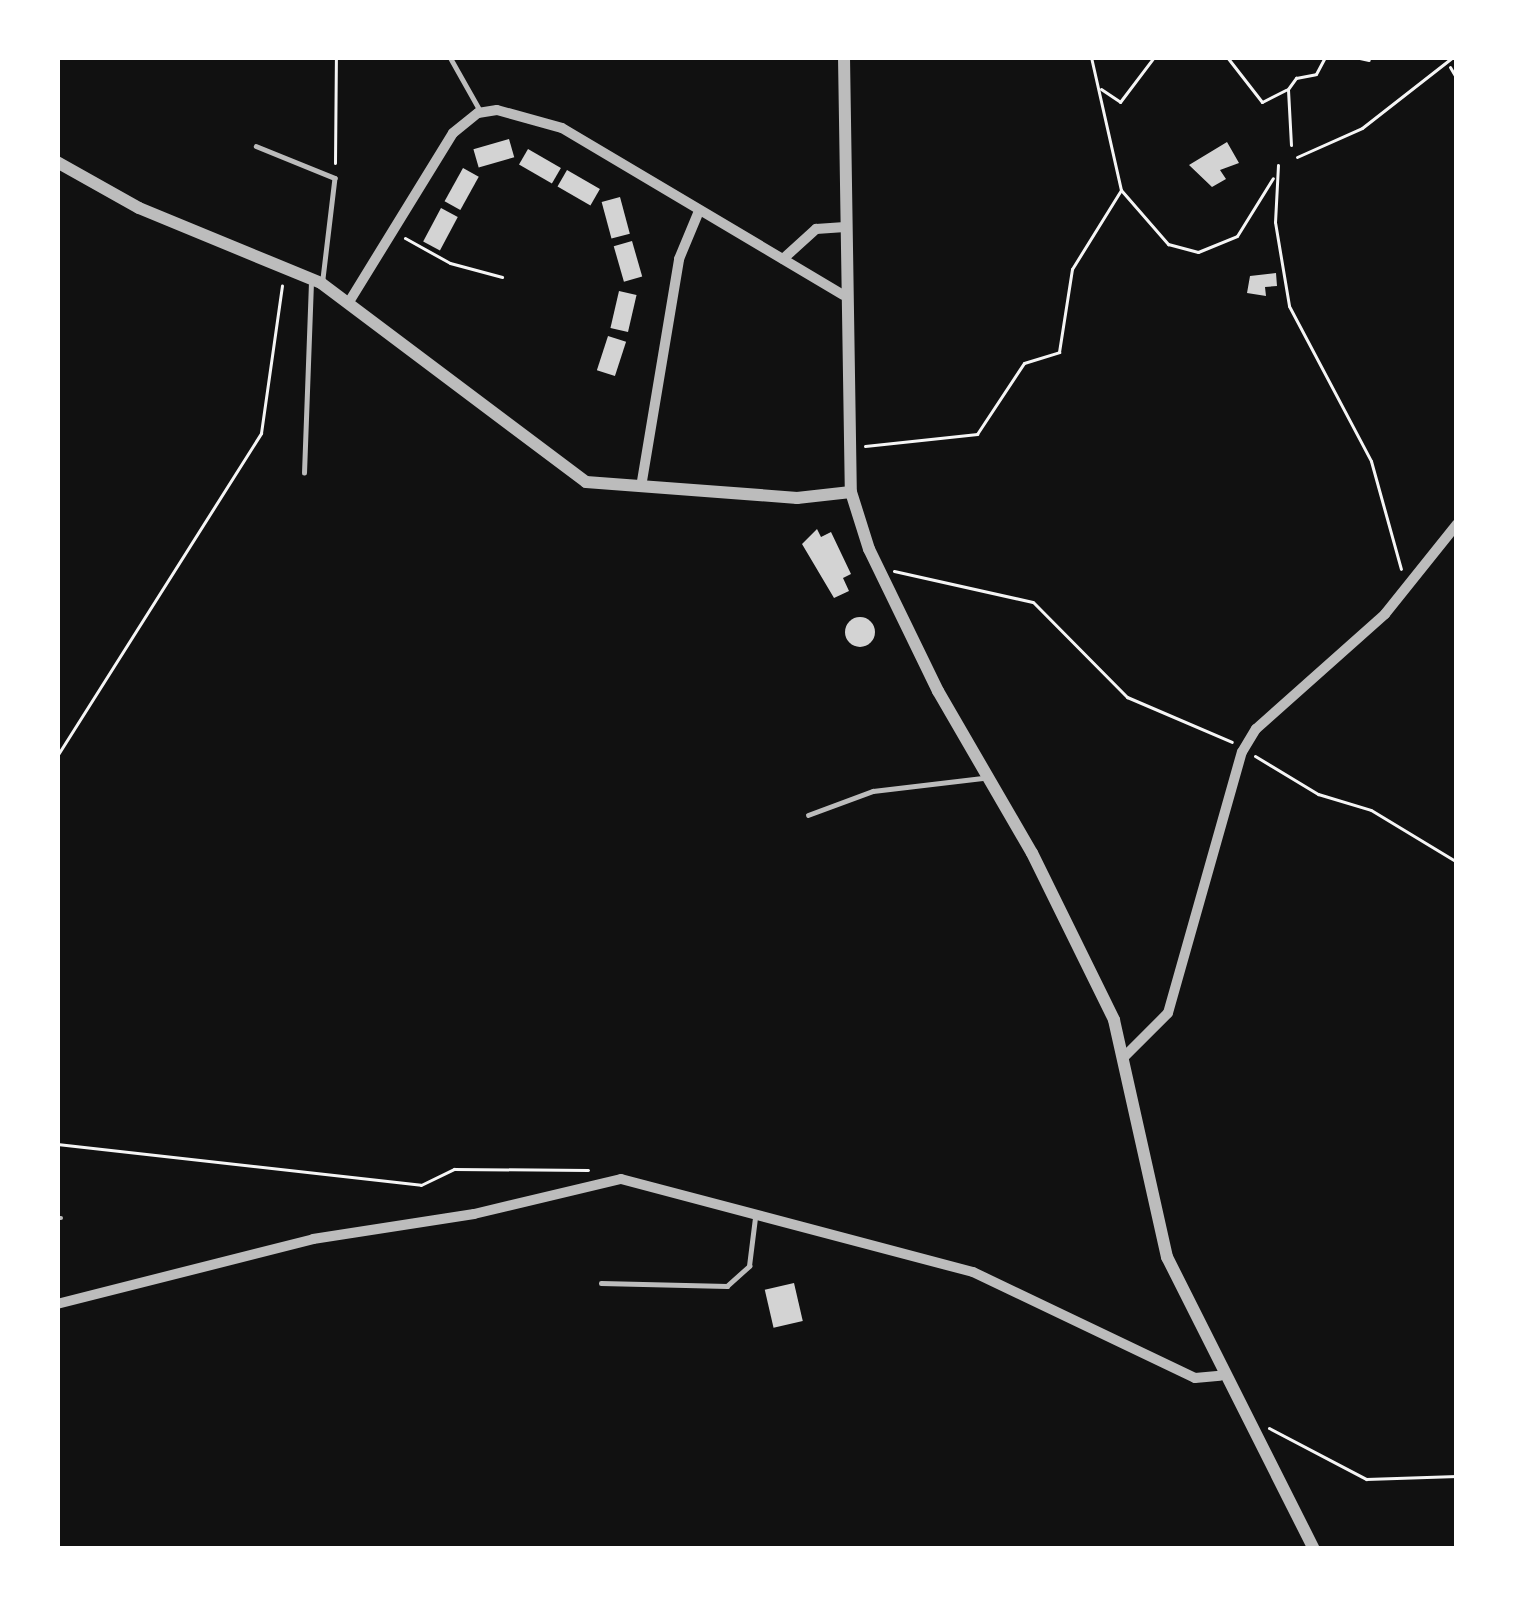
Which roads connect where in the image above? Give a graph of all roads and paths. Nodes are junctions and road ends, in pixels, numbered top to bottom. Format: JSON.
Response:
{"nodes":[{"id":1,"x":336,"y":57,"type":"edge"},
{"id":2,"x":450,"y":57,"type":"edge"},
{"id":3,"x":844,"y":57,"type":"edge"},
{"id":4,"x":1091,"y":57,"type":"edge"},
{"id":5,"x":1154,"y":57,"type":"edge"},
{"id":6,"x":1226,"y":57,"type":"edge"},
{"id":7,"x":1325,"y":57,"type":"edge"},
{"id":8,"x":1355,"y":57,"type":"edge"},
{"id":9,"x":1453,"y":57,"type":"edge"},
{"id":10,"x":1369,"y":60,"type":"dead end"},
{"id":11,"x":1449,"y":65,"type":"junction"},
{"id":12,"x":1457,"y":79,"type":"edge"},
{"id":13,"x":1098,"y":86,"type":"junction"},
{"id":14,"x":1288,"y":89,"type":"junction"},
{"id":15,"x":481,"y":112,"type":"junction"},
{"id":16,"x":1291,"y":145,"type":"dead end"},
{"id":17,"x":256,"y":146,"type":"dead end"},
{"id":18,"x":1297,"y":157,"type":"dead end"},
{"id":19,"x":57,"y":161,"type":"edge"},
{"id":20,"x":335,"y":178,"type":"junction"},
{"id":21,"x":1121,"y":190,"type":"junction"},
{"id":22,"x":699,"y":211,"type":"junction"},
{"id":23,"x":845,"y":227,"type":"junction"},
{"id":24,"x":394,"y":232,"type":"junction"},
{"id":25,"x":783,"y":259,"type":"junction"},
{"id":26,"x":284,"y":266,"type":"junction"},
{"id":27,"x":502,"y":277,"type":"dead end"},
{"id":28,"x":317,"y":281,"type":"junction"},
{"id":29,"x":843,"y":295,"type":"junction"},
{"id":30,"x":349,"y":302,"type":"junction"},
{"id":31,"x":848,"y":450,"type":"junction"},
{"id":32,"x":304,"y":472,"type":"dead end"},
{"id":33,"x":641,"y":487,"type":"junction"},
{"id":34,"x":850,"y":492,"type":"junction"},
{"id":35,"x":1457,"y":524,"type":"edge"},
{"id":36,"x":880,"y":573,"type":"junction"},
{"id":37,"x":1407,"y":585,"type":"junction"},
{"id":38,"x":1244,"y":749,"type":"junction"},
{"id":39,"x":57,"y":756,"type":"edge"},
{"id":40,"x":988,"y":777,"type":"junction"},
{"id":41,"x":808,"y":815,"type":"dead end"},
{"id":42,"x":1457,"y":862,"type":"edge"},
{"id":43,"x":1124,"y":1057,"type":"junction"},
{"id":44,"x":57,"y":1144,"type":"edge"},
{"id":45,"x":593,"y":1180,"type":"junction"},
{"id":46,"x":755,"y":1216,"type":"junction"},
{"id":47,"x":601,"y":1283,"type":"dead end"},
{"id":48,"x":57,"y":1304,"type":"edge"},
{"id":49,"x":1220,"y":1376,"type":"junction"},
{"id":50,"x":1246,"y":1416,"type":"junction"},
{"id":51,"x":1457,"y":1476,"type":"edge"},
{"id":52,"x":1314,"y":1549,"type":"edge"}],
"edges":[{"from":1,"to":20,"type":"path"},
{"from":2,"to":15,"type":"lane"},
{"from":3,"to":23,"type":"street"},
{"from":4,"to":13,"type":"path"},
{"from":5,"to":13,"type":"path"},
{"from":6,"to":14,"type":"path"},
{"from":7,"to":14,"type":"path"},
{"from":8,"to":10,"type":"path"},
{"from":9,"to":11,"type":"path"},
{"from":11,"to":12,"type":"path"},
{"from":11,"to":18,"type":"path"},
{"from":13,"to":21,"type":"path"},
{"from":14,"to":16,"type":"path"},
{"from":15,"to":22,"type":"street"},
{"from":15,"to":24,"type":"street"},
{"from":17,"to":20,"type":"lane"},
{"from":19,"to":26,"type":"street"},
{"from":20,"to":28,"type":"lane"},
{"from":21,"to":31,"type":"path"},
{"from":21,"to":37,"type":"path"},
{"from":22,"to":25,"type":"street"},
{"from":22,"to":33,"type":"street"},
{"from":23,"to":25,"type":"street"},
{"from":23,"to":29,"type":"street"},
{"from":24,"to":27,"type":"path"},
{"from":24,"to":30,"type":"street"},
{"from":25,"to":29,"type":"street"},
{"from":26,"to":28,"type":"street"},
{"from":26,"to":39,"type":"path"},
{"from":28,"to":30,"type":"street"},
{"from":28,"to":32,"type":"lane"},
{"from":29,"to":31,"type":"street"},
{"from":30,"to":33,"type":"street"},
{"from":31,"to":34,"type":"street"},
{"from":33,"to":34,"type":"street"},
{"from":34,"to":36,"type":"street"},
{"from":35,"to":37,"type":"street"},
{"from":36,"to":38,"type":"path"},
{"from":36,"to":40,"type":"street"},
{"from":37,"to":38,"type":"street"},
{"from":38,"to":42,"type":"path"},
{"from":38,"to":43,"type":"street"},
{"from":40,"to":41,"type":"lane"},
{"from":40,"to":43,"type":"street"},
{"from":43,"to":49,"type":"street"},
{"from":44,"to":45,"type":"path"},
{"from":45,"to":46,"type":"street"},
{"from":45,"to":48,"type":"street"},
{"from":46,"to":47,"type":"lane"},
{"from":46,"to":49,"type":"street"},
{"from":49,"to":50,"type":"street"},
{"from":50,"to":51,"type":"path"},
{"from":50,"to":52,"type":"street"}]}
